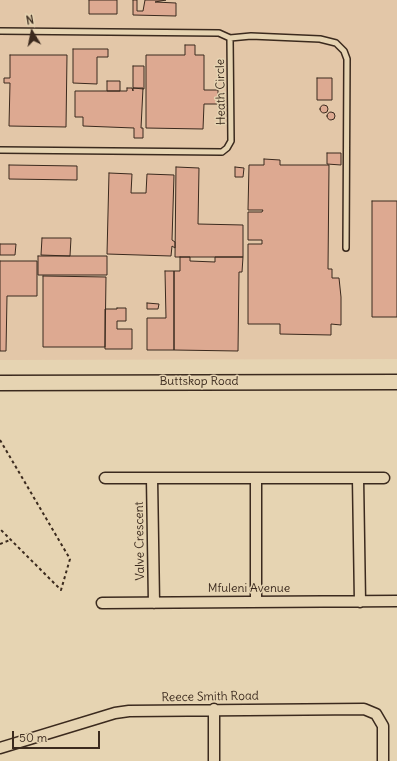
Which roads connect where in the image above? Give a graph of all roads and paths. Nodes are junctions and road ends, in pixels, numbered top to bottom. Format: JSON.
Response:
{"nodes":[{"id":1,"x":0,"y":31,"type":"edge"},
{"id":2,"x":230,"y":38,"type":"junction"},
{"id":3,"x":0,"y":150,"type":"edge"},
{"id":4,"x":346,"y":248,"type":"dead end"},
{"id":5,"x":0,"y":382,"type":"edge"},
{"id":6,"x":397,"y":382,"type":"edge"},
{"id":7,"x":0,"y":440,"type":"edge"},
{"id":8,"x":105,"y":478,"type":"dead end"},
{"id":9,"x":152,"y":478,"type":"junction"},
{"id":10,"x":256,"y":478,"type":"junction"},
{"id":11,"x":358,"y":478,"type":"junction"},
{"id":12,"x":384,"y":478,"type":"dead end"},
{"id":13,"x":0,"y":529,"type":"edge"},
{"id":14,"x":11,"y":540,"type":"junction"},
{"id":15,"x":0,"y":544,"type":"edge"},
{"id":16,"x":397,"y":601,"type":"edge"},
{"id":17,"x":256,"y":602,"type":"junction"},
{"id":18,"x":360,"y":602,"type":"junction"},
{"id":19,"x":102,"y":603,"type":"dead end"},
{"id":20,"x":154,"y":603,"type":"junction"},
{"id":21,"x":214,"y":709,"type":"junction"},
{"id":22,"x":0,"y":748,"type":"edge"},
{"id":23,"x":214,"y":761,"type":"edge"},
{"id":24,"x":382,"y":761,"type":"edge"}],
"edges":[{"from":1,"to":2,"type":"lane"},
{"from":2,"to":3,"type":"lane","name":"Heath Circle"},
{"from":2,"to":4,"type":"lane"},
{"from":5,"to":6,"type":"street","name":"Buttskop Road"},
{"from":7,"to":14,"type":"path"},
{"from":8,"to":9,"type":"street"},
{"from":9,"to":10,"type":"street"},
{"from":9,"to":20,"type":"street","name":"Valve Crescent"},
{"from":10,"to":11,"type":"street"},
{"from":10,"to":17,"type":"street"},
{"from":11,"to":12,"type":"street"},
{"from":11,"to":18,"type":"street"},
{"from":13,"to":14,"type":"path"},
{"from":14,"to":15,"type":"path"},
{"from":16,"to":18,"type":"street","name":"Mfuleni Avenue"},
{"from":17,"to":18,"type":"street","name":"Mfuleni Avenue"},
{"from":17,"to":20,"type":"street","name":"Mfuleni Avenue"},
{"from":19,"to":20,"type":"street","name":"Mfuleni Avenue"},
{"from":21,"to":22,"type":"street","name":"Reece Smith Road"},
{"from":21,"to":23,"type":"street"},
{"from":21,"to":24,"type":"street","name":"Reece Smith Road"}]}
